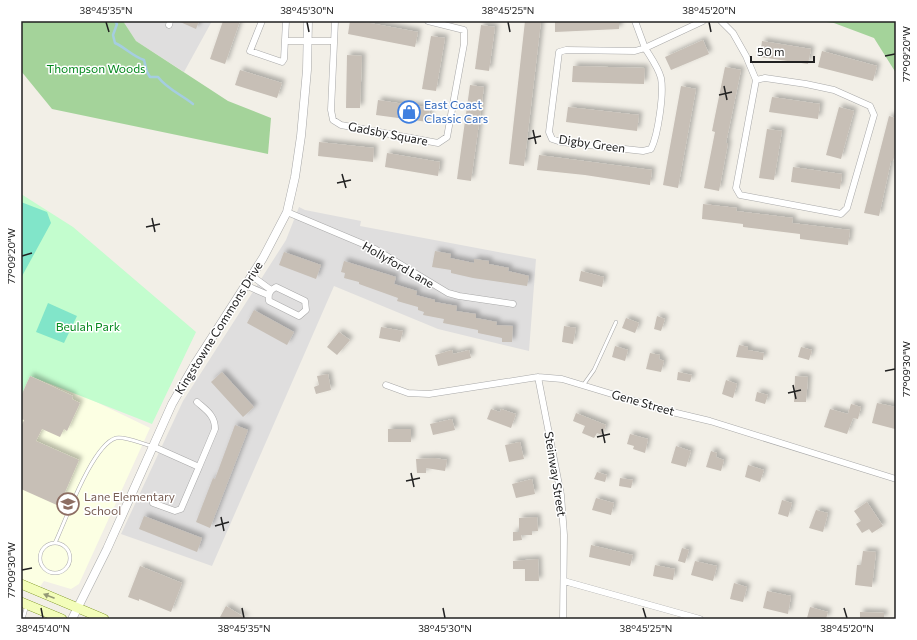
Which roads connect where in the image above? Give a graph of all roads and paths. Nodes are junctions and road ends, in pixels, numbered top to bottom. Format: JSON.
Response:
{"nodes":[{"id":1,"x":262,"y":21,"type":"edge"},
{"id":2,"x":286,"y":21,"type":"edge"},
{"id":3,"x":308,"y":21,"type":"edge"},
{"id":4,"x":335,"y":21,"type":"edge"},
{"id":5,"x":428,"y":21,"type":"edge"},
{"id":6,"x":635,"y":21,"type":"edge"},
{"id":7,"x":703,"y":21,"type":"edge"},
{"id":8,"x":721,"y":21,"type":"edge"},
{"id":9,"x":286,"y":41,"type":"junction"},
{"id":10,"x":307,"y":41,"type":"junction"},
{"id":11,"x":334,"y":41,"type":"junction"},
{"id":12,"x":645,"y":48,"type":"junction"},
{"id":13,"x":756,"y":80,"type":"junction"},
{"id":14,"x":287,"y":212,"type":"junction"},
{"id":15,"x":252,"y":276,"type":"junction"},
{"id":16,"x":245,"y":285,"type":"junction"},
{"id":17,"x":269,"y":293,"type":"junction"},
{"id":18,"x":513,"y":304,"type":"dead end"},
{"id":19,"x":616,"y":322,"type":"dead end"},
{"id":20,"x":538,"y":377,"type":"junction"},
{"id":21,"x":584,"y":384,"type":"junction"},
{"id":22,"x":386,"y":385,"type":"dead end"},
{"id":23,"x":197,"y":402,"type":"dead end"},
{"id":24,"x":152,"y":446,"type":"junction"},
{"id":25,"x":199,"y":467,"type":"junction"},
{"id":26,"x":896,"y":479,"type":"edge"},
{"id":27,"x":152,"y":503,"type":"dead end"},
{"id":28,"x":55,"y":543,"type":"junction"},
{"id":29,"x":564,"y":581,"type":"junction"},
{"id":30,"x":21,"y":584,"type":"edge"},
{"id":31,"x":24,"y":604,"type":"edge"},
{"id":32,"x":78,"y":607,"type":"junction"},
{"id":33,"x":23,"y":619,"type":"edge"},
{"id":34,"x":62,"y":619,"type":"edge"},
{"id":35,"x":72,"y":619,"type":"edge"},
{"id":36,"x":104,"y":619,"type":"edge"},
{"id":37,"x":563,"y":619,"type":"edge"},
{"id":38,"x":700,"y":619,"type":"edge"}],
"edges":[{"from":1,"to":9,"type":"street"},
{"from":2,"to":9,"type":"street"},
{"from":3,"to":10,"type":"street","name":"Kingstowne Commons Drive"},
{"from":4,"to":11,"type":"street","name":"Gadsby Square"},
{"from":5,"to":11,"type":"street","name":"Gadsby Square"},
{"from":6,"to":12,"type":"street"},
{"from":7,"to":12,"type":"street","name":"Digby Green"},
{"from":8,"to":13,"type":"street"},
{"from":9,"to":10,"type":"street"},
{"from":10,"to":11,"type":"street"},
{"from":10,"to":14,"type":"street","name":"Kingstowne Commons Drive"},
{"from":12,"to":12,"type":"street","name":"Digby Green"},
{"from":13,"to":13,"type":"street"},
{"from":14,"to":15,"type":"street","name":"Kingstowne Commons Drive"},
{"from":14,"to":18,"type":"street","name":"Hollyford Lane"},
{"from":15,"to":16,"type":"street","name":"Kingstowne Commons Drive"},
{"from":15,"to":17,"type":"street"},
{"from":16,"to":17,"type":"street"},
{"from":16,"to":24,"type":"street","name":"Kingstowne Commons Drive"},
{"from":17,"to":17,"type":"street"},
{"from":19,"to":21,"type":"lane"},
{"from":20,"to":21,"type":"street","name":"Gene Street"},
{"from":20,"to":22,"type":"street","name":"Gene Street"},
{"from":20,"to":29,"type":"street","name":"Steinway Street"},
{"from":21,"to":26,"type":"street","name":"Gene Street"},
{"from":23,"to":25,"type":"street"},
{"from":24,"to":25,"type":"street"},
{"from":24,"to":28,"type":"lane"},
{"from":24,"to":32,"type":"street","name":"Kingstowne Commons Drive"},
{"from":25,"to":27,"type":"street"},
{"from":28,"to":28,"type":"lane"},
{"from":29,"to":37,"type":"street","name":"Steinway Street"},
{"from":29,"to":38,"type":"street"},
{"from":32,"to":30,"type":"main road","one_way":true},
{"from":31,"to":33,"type":"lane"},
{"from":31,"to":34,"type":"main road"},
{"from":32,"to":35,"type":"street","name":"Kingstowne Commons Drive"},
{"from":32,"to":36,"type":"main road"}]}
